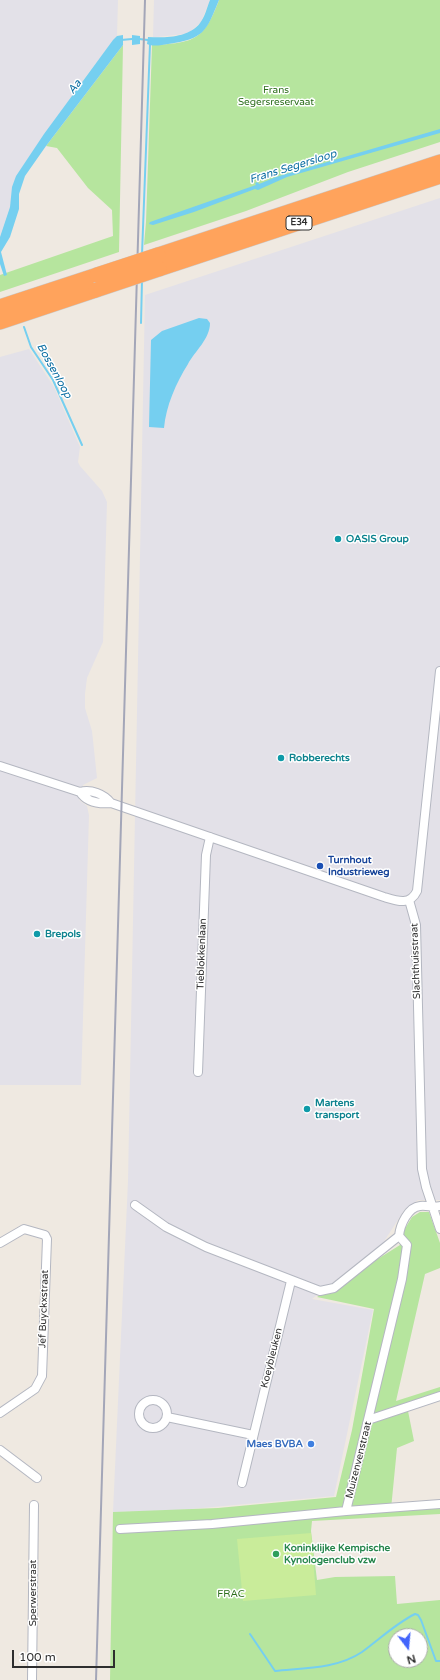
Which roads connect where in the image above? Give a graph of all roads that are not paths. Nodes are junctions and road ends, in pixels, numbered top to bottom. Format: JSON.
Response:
{"nodes":[{"id":1,"x":440,"y":162,"type":"edge"},
{"id":2,"x":440,"y":176,"type":"edge"},
{"id":3,"x":158,"y":262,"type":"junction"},
{"id":4,"x":97,"y":282,"type":"junction"},
{"id":5,"x":0,"y":307,"type":"edge"},
{"id":6,"x":0,"y":322,"type":"edge"},
{"id":7,"x":440,"y":671,"type":"edge"},
{"id":8,"x":0,"y":766,"type":"edge"},
{"id":9,"x":210,"y":837,"type":"junction"},
{"id":10,"x":409,"y":900,"type":"junction"},
{"id":11,"x":198,"y":1072,"type":"dead end"},
{"id":12,"x":135,"y":1205,"type":"dead end"},
{"id":13,"x":436,"y":1207,"type":"edge"},
{"id":14,"x":440,"y":1229,"type":"edge"},
{"id":15,"x":399,"y":1236,"type":"junction"},
{"id":16,"x":0,"y":1243,"type":"edge"},
{"id":17,"x":291,"y":1281,"type":"junction"},
{"id":18,"x":440,"y":1396,"type":"edge"},
{"id":19,"x":0,"y":1413,"type":"edge"},
{"id":20,"x":167,"y":1417,"type":"dead end"},
{"id":21,"x":368,"y":1420,"type":"junction"},
{"id":22,"x":252,"y":1435,"type":"junction"},
{"id":23,"x":0,"y":1450,"type":"edge"},
{"id":24,"x":37,"y":1478,"type":"dead end"},
{"id":25,"x":242,"y":1483,"type":"dead end"},
{"id":26,"x":440,"y":1504,"type":"edge"},
{"id":27,"x":34,"y":1505,"type":"dead end"},
{"id":28,"x":346,"y":1511,"type":"junction"},
{"id":29,"x":120,"y":1529,"type":"dead end"},
{"id":30,"x":32,"y":1680,"type":"edge"}],
"edges":[{"from":1,"to":3,"type":"highway","number":"E34"},
{"from":2,"to":3,"type":"highway","number":"E34"},
{"from":3,"to":4,"type":"highway","number":"E34","bridge":true},
{"from":4,"to":5,"type":"highway","number":"E34"},
{"from":4,"to":6,"type":"highway","number":"E34"},
{"from":7,"to":10,"type":"street"},
{"from":8,"to":9,"type":"street"},
{"from":9,"to":10,"type":"street"},
{"from":9,"to":11,"type":"street","name":"Tieblokkenlaan"},
{"from":10,"to":13,"type":"street","name":"Slachthuisstraat"},
{"from":12,"to":17,"type":"street"},
{"from":13,"to":14,"type":"street","name":"Slachthuisstraat"},
{"from":13,"to":15,"type":"street"},
{"from":15,"to":17,"type":"street"},
{"from":15,"to":21,"type":"street","name":"Muizenvenstraat"},
{"from":16,"to":19,"type":"street","name":"Jef Buyckxstraat"},
{"from":17,"to":22,"type":"street","name":"Koeybleuken"},
{"from":18,"to":21,"type":"street"},
{"from":20,"to":22,"type":"street"},
{"from":21,"to":28,"type":"street","name":"Muizenvenstraat"},
{"from":22,"to":25,"type":"street","name":"Koeybleuken"},
{"from":23,"to":24,"type":"street"},
{"from":26,"to":28,"type":"street"},
{"from":27,"to":30,"type":"street","name":"Sperwerstraat"},
{"from":28,"to":29,"type":"street","name":"Muizenvenstraat"}]}
